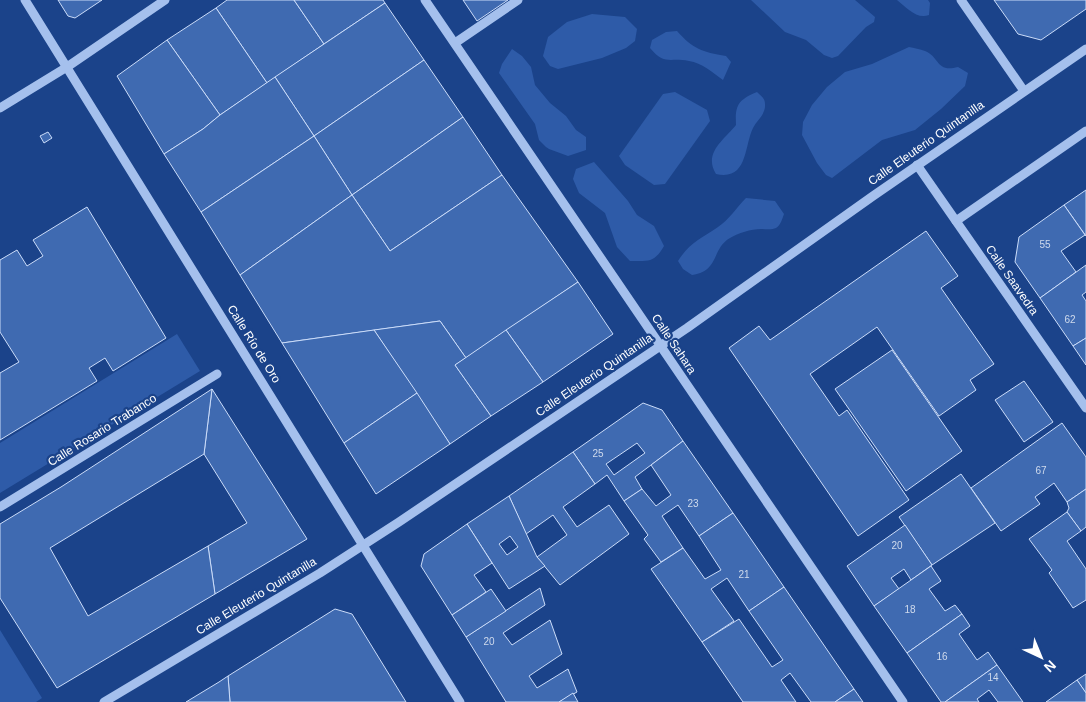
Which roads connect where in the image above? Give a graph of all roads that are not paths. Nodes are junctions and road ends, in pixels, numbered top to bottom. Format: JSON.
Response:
{"nodes":[{"id":1,"x":26,"y":0,"type":"edge"},
{"id":2,"x":165,"y":0,"type":"edge"},
{"id":3,"x":425,"y":0,"type":"edge"},
{"id":4,"x":518,"y":0,"type":"edge"},
{"id":5,"x":962,"y":0,"type":"edge"},
{"id":6,"x":454,"y":43,"type":"junction"},
{"id":7,"x":1086,"y":49,"type":"edge"},
{"id":8,"x":67,"y":67,"type":"junction"},
{"id":9,"x":1024,"y":91,"type":"junction"},
{"id":10,"x":0,"y":108,"type":"edge"},
{"id":11,"x":1086,"y":131,"type":"edge"},
{"id":12,"x":917,"y":165,"type":"junction"},
{"id":13,"x":956,"y":221,"type":"junction"},
{"id":14,"x":662,"y":345,"type":"junction"},
{"id":15,"x":217,"y":374,"type":"dead end"},
{"id":16,"x":1086,"y":408,"type":"edge"},
{"id":17,"x":0,"y":507,"type":"edge"},
{"id":18,"x":362,"y":545,"type":"junction"},
{"id":19,"x":104,"y":702,"type":"edge"},
{"id":20,"x":460,"y":702,"type":"edge"},
{"id":21,"x":903,"y":702,"type":"edge"}],
"edges":[{"from":1,"to":8,"type":"street","name":"Calle Río de Oro"},
{"from":2,"to":8,"type":"street"},
{"from":3,"to":6,"type":"street","name":"Calle Sahara"},
{"from":4,"to":6,"type":"street"},
{"from":5,"to":9,"type":"street"},
{"from":6,"to":14,"type":"street","name":"Calle Sahara"},
{"from":7,"to":9,"type":"street","name":"Calle Eleuterio Quintanilla"},
{"from":8,"to":10,"type":"street"},
{"from":8,"to":18,"type":"street","name":"Calle Río de Oro"},
{"from":9,"to":12,"type":"street","name":"Calle Eleuterio Quintanilla"},
{"from":11,"to":13,"type":"street"},
{"from":12,"to":13,"type":"street","name":"Calle Saavedra"},
{"from":12,"to":14,"type":"street","name":"Calle Eleuterio Quintanilla"},
{"from":13,"to":16,"type":"street","name":"Calle Saavedra"},
{"from":14,"to":18,"type":"street","name":"Calle Eleuterio Quintanilla"},
{"from":14,"to":21,"type":"street","name":"Calle Sahara"},
{"from":15,"to":17,"type":"street","name":"Calle Rosario Trabanco"},
{"from":18,"to":19,"type":"street","name":"Calle Eleuterio Quintanilla"},
{"from":18,"to":20,"type":"street","name":"Calle Río de Oro"}]}
